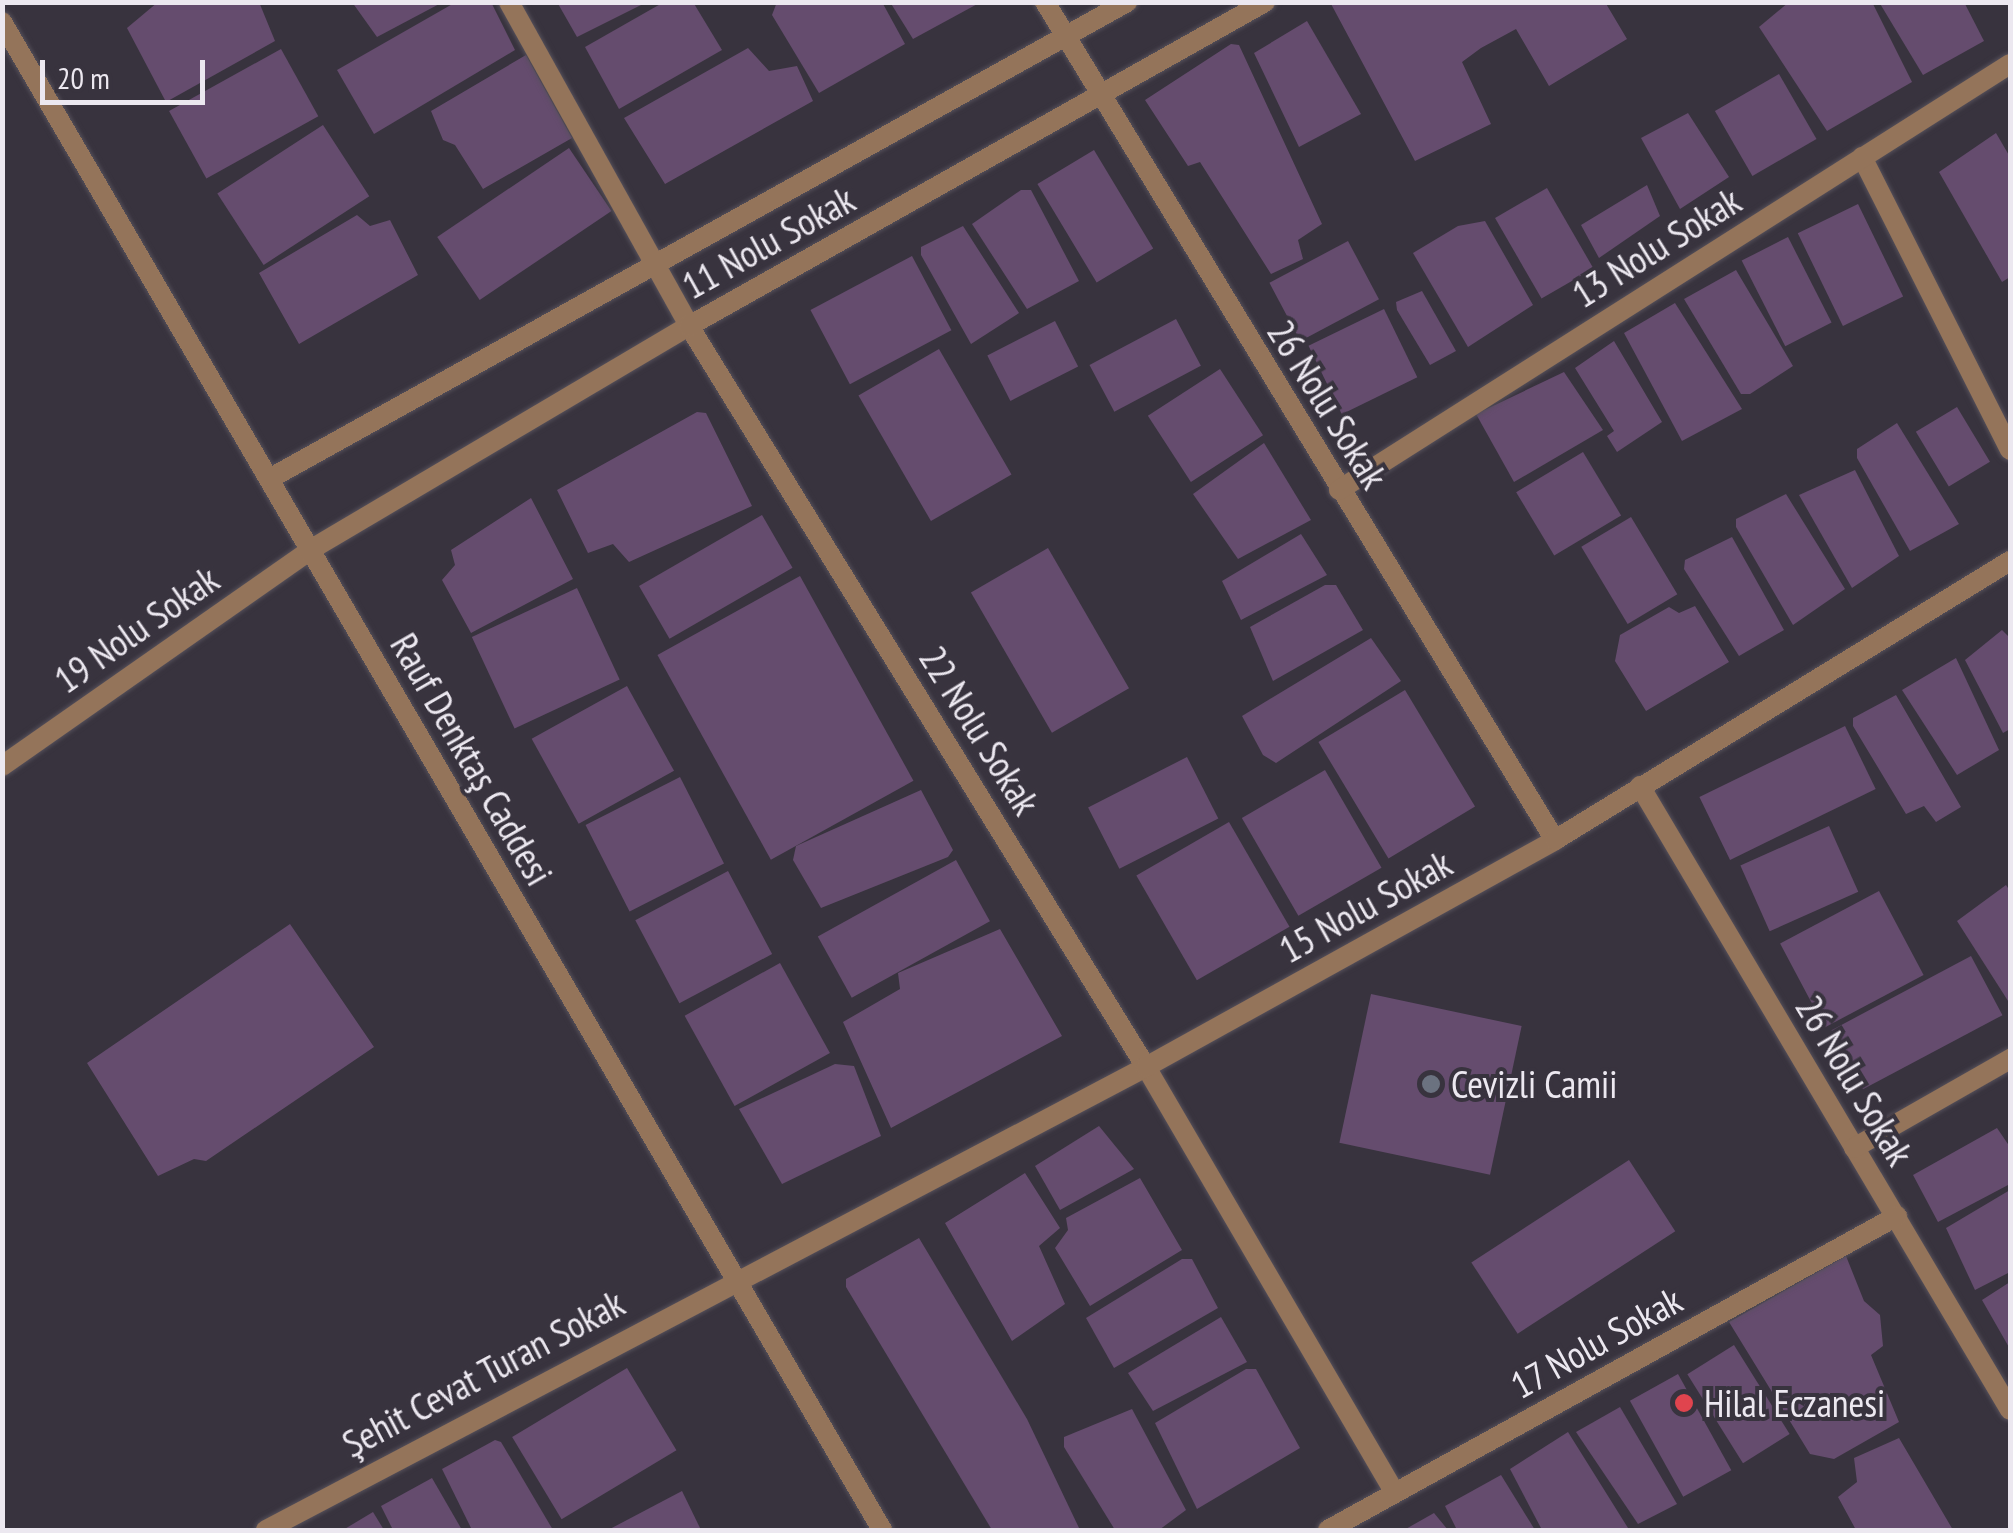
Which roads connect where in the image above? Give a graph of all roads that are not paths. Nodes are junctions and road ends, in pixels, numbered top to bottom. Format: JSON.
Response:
{"nodes":[{"id":1,"x":508,"y":2,"type":"edge"},
{"id":2,"x":1045,"y":2,"type":"edge"},
{"id":3,"x":1127,"y":2,"type":"edge"},
{"id":4,"x":1264,"y":2,"type":"edge"},
{"id":5,"x":2,"y":22,"type":"edge"},
{"id":6,"x":1065,"y":38,"type":"junction"},
{"id":7,"x":2010,"y":64,"type":"edge"},
{"id":8,"x":1098,"y":101,"type":"junction"},
{"id":9,"x":1862,"y":158,"type":"junction"},
{"id":10,"x":654,"y":266,"type":"junction"},
{"id":11,"x":689,"y":326,"type":"junction"},
{"id":12,"x":2010,"y":450,"type":"edge"},
{"id":13,"x":268,"y":479,"type":"junction"},
{"id":14,"x":1340,"y":490,"type":"junction"},
{"id":15,"x":310,"y":550,"type":"junction"},
{"id":16,"x":2010,"y":561,"type":"edge"},
{"id":17,"x":2,"y":766,"type":"edge"},
{"id":18,"x":1640,"y":786,"type":"junction"},
{"id":19,"x":1555,"y":840,"type":"junction"},
{"id":20,"x":2010,"y":1059,"type":"edge"},
{"id":21,"x":1146,"y":1066,"type":"junction"},
{"id":22,"x":1854,"y":1148,"type":"junction"},
{"id":23,"x":1897,"y":1216,"type":"junction"},
{"id":24,"x":734,"y":1277,"type":"junction"},
{"id":25,"x":2010,"y":1410,"type":"edge"},
{"id":26,"x":1395,"y":1492,"type":"junction"},
{"id":27,"x":266,"y":1530,"type":"edge"},
{"id":28,"x":882,"y":1530,"type":"edge"},
{"id":29,"x":1328,"y":1530,"type":"edge"}],
"edges":[{"from":1,"to":10,"type":"street","name":"22 Nolu Sokak"},
{"from":2,"to":6,"type":"street","name":"26 Nolu Sokak"},
{"from":3,"to":6,"type":"street","name":"11 Nolu Sokak"},
{"from":4,"to":8,"type":"street","name":"11 Nolu Sokak"},
{"from":5,"to":13,"type":"street","name":"Rauf Denktaş Caddesi"},
{"from":6,"to":8,"type":"street","name":"26 Nolu Sokak"},
{"from":6,"to":10,"type":"street","name":"11 Nolu Sokak"},
{"from":7,"to":9,"type":"street","name":"13 Nolu Sokak"},
{"from":8,"to":11,"type":"street","name":"11 Nolu Sokak"},
{"from":8,"to":14,"type":"street","name":"26 Nolu Sokak"},
{"from":9,"to":12,"type":"street"},
{"from":9,"to":14,"type":"street","name":"13 Nolu Sokak"},
{"from":10,"to":11,"type":"street","name":"22 Nolu Sokak"},
{"from":10,"to":13,"type":"street","name":"11 Nolu Sokak"},
{"from":11,"to":15,"type":"street","name":"11 Nolu Sokak"},
{"from":11,"to":21,"type":"street","name":"22 Nolu Sokak"},
{"from":13,"to":15,"type":"street","name":"Rauf Denktaş Caddesi"},
{"from":14,"to":19,"type":"street","name":"26 Nolu Sokak"},
{"from":15,"to":17,"type":"street","name":"19 Nolu Sokak"},
{"from":15,"to":24,"type":"street","name":"Rauf Denktaş Caddesi"},
{"from":16,"to":18,"type":"street","name":"15 Nolu Sokak"},
{"from":18,"to":19,"type":"street","name":"15 Nolu Sokak"},
{"from":18,"to":22,"type":"street","name":"26 Nolu Sokak"},
{"from":19,"to":21,"type":"street","name":"15 Nolu Sokak"},
{"from":20,"to":22,"type":"street"},
{"from":21,"to":24,"type":"street","name":"15 Nolu Sokak"},
{"from":21,"to":26,"type":"street","name":"22 Nolu Sokak"},
{"from":22,"to":23,"type":"street","name":"26 Nolu Sokak"},
{"from":23,"to":25,"type":"street","name":"26 Nolu Sokak"},
{"from":23,"to":26,"type":"street","name":"17 Nolu Sokak"},
{"from":24,"to":27,"type":"street","name":"Şehit Cevat Turan Sokak"},
{"from":24,"to":28,"type":"street","name":"Rauf Denktaş Caddesi"},
{"from":26,"to":29,"type":"street","name":"17 Nolu Sokak"}]}
